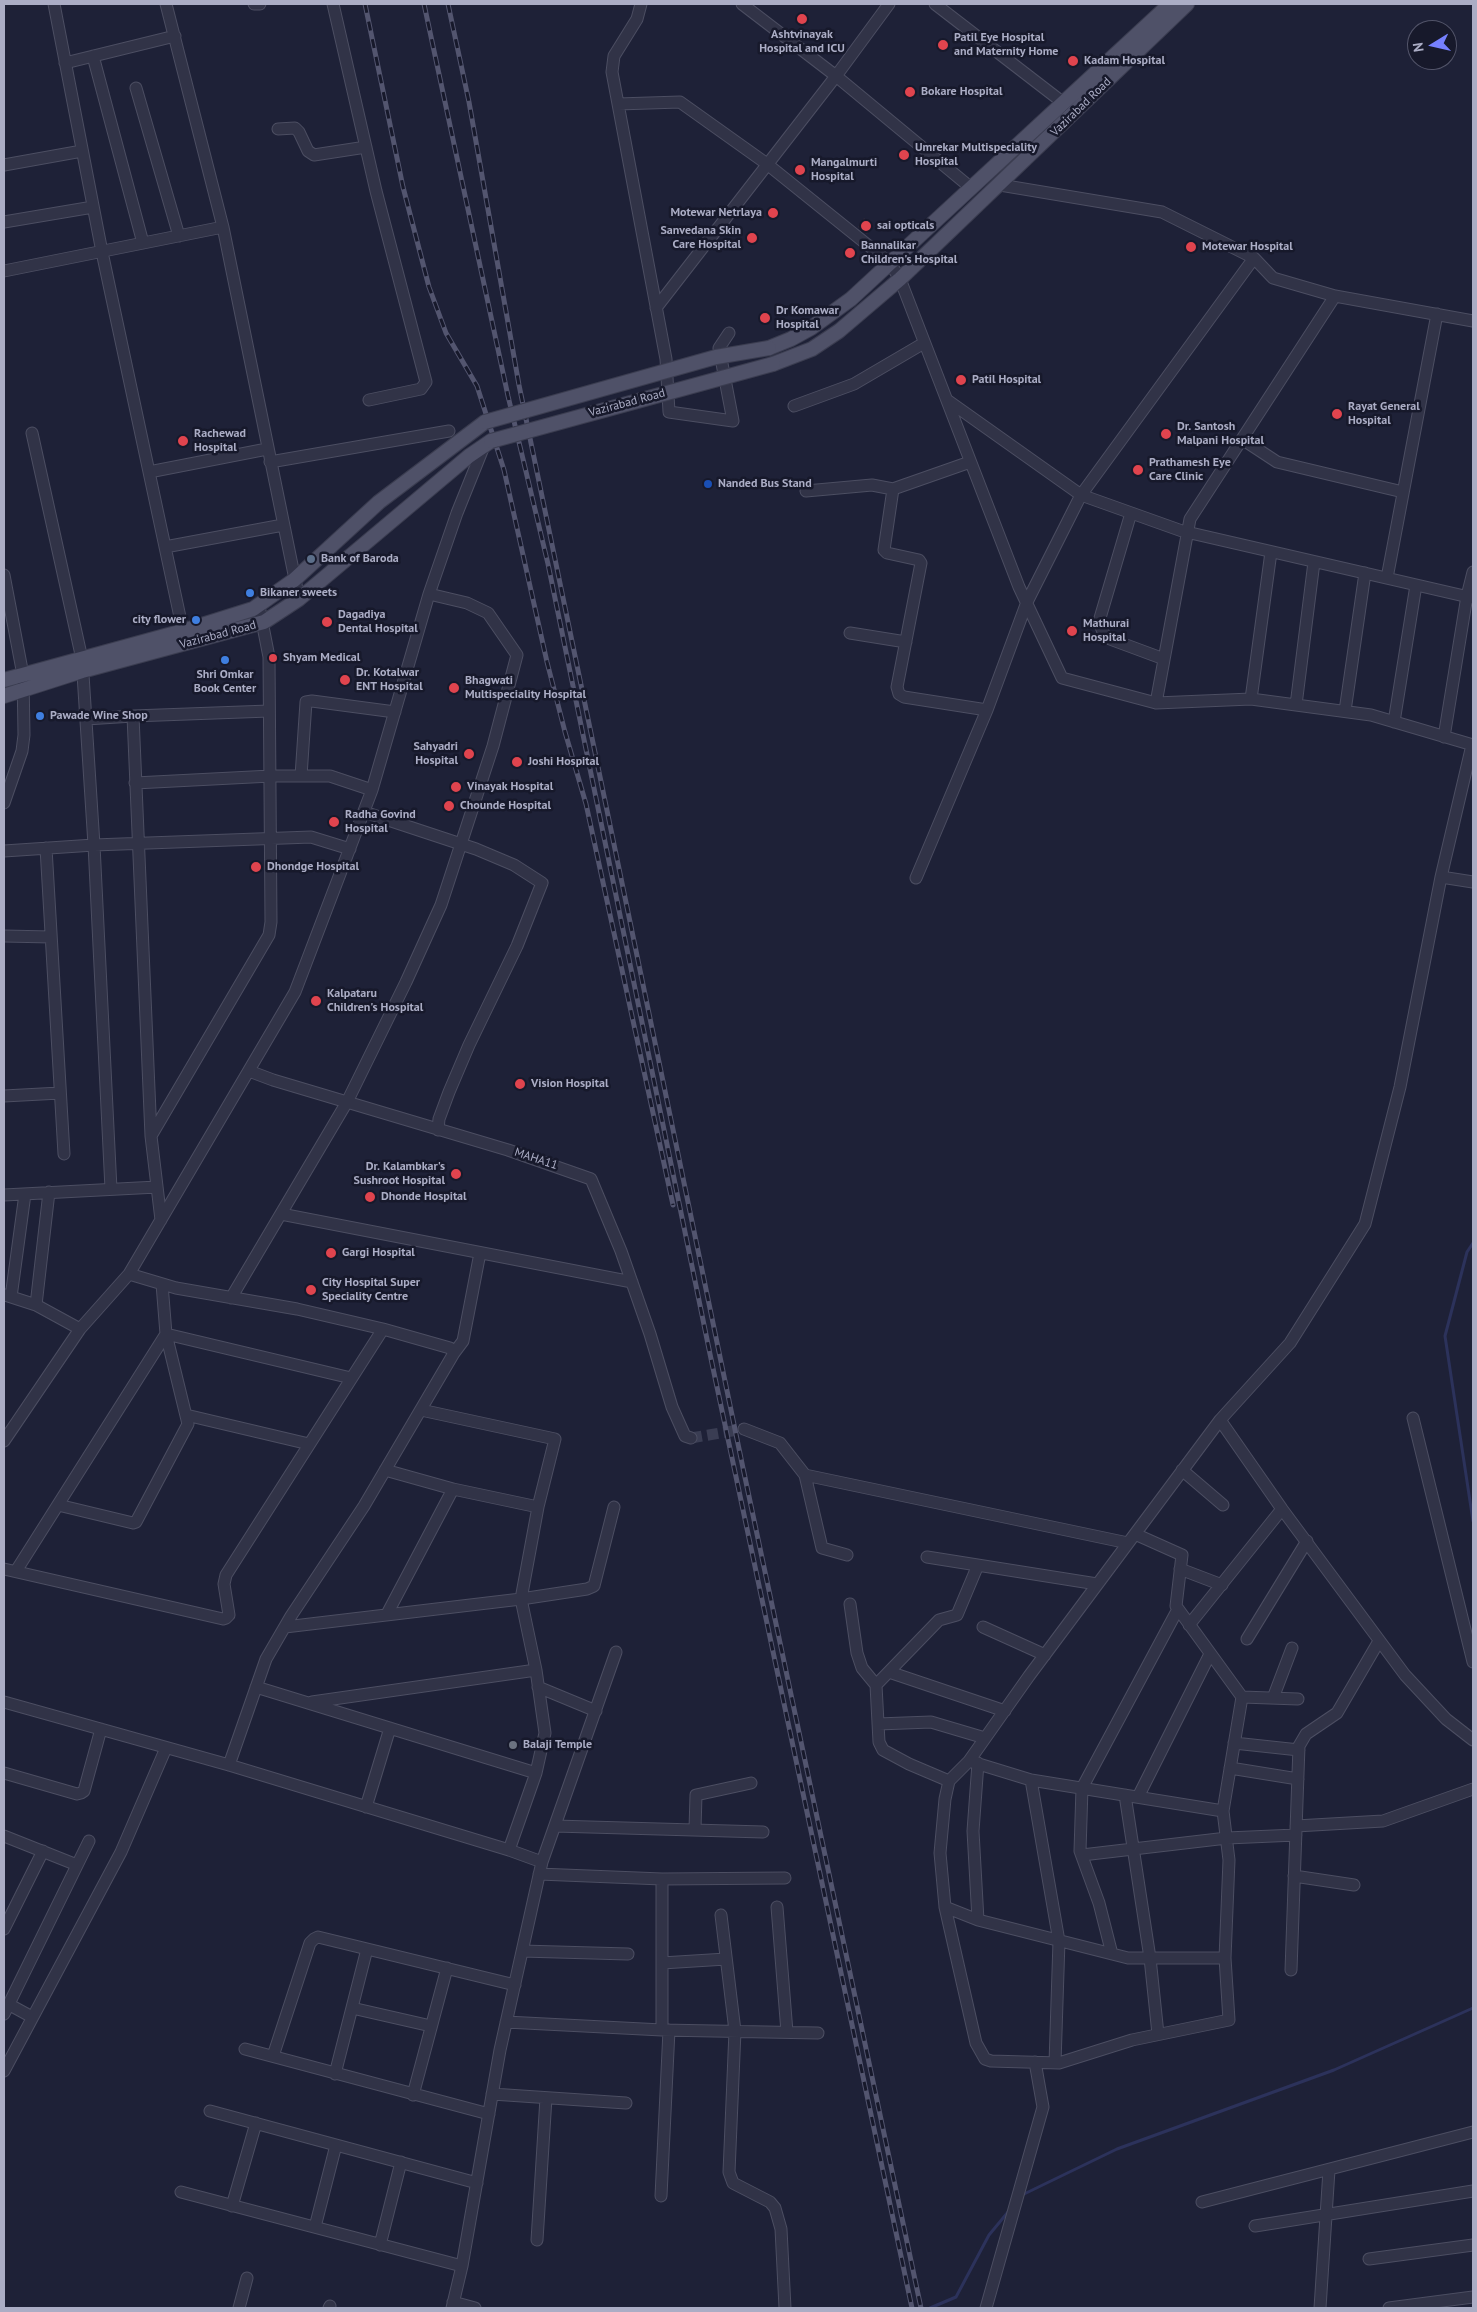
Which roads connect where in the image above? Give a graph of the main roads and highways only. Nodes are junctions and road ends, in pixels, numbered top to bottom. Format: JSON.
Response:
{"nodes":[{"id":1,"x":1170,"y":4,"type":"edge"},
{"id":2,"x":1187,"y":4,"type":"edge"},
{"id":3,"x":933,"y":222,"type":"junction"},
{"id":4,"x":946,"y":236,"type":"junction"},
{"id":5,"x":82,"y":665,"type":"junction"},
{"id":6,"x":4,"y":680,"type":"edge"},
{"id":7,"x":4,"y":696,"type":"edge"}],
"edges":[{"from":1,"to":3,"type":"main road","name":"Vazirabad Road"},
{"from":2,"to":4,"type":"main road","name":"Vazirabad Road"},
{"from":3,"to":4,"type":"main road"},
{"from":3,"to":5,"type":"main road","name":"Vazirabad Road","bridge":true},
{"from":4,"to":5,"type":"main road","name":"Vazirabad Road","bridge":true},
{"from":5,"to":6,"type":"main road","name":"Vazirabad Road"},
{"from":5,"to":7,"type":"main road","name":"Vazirabad Road"}]}
